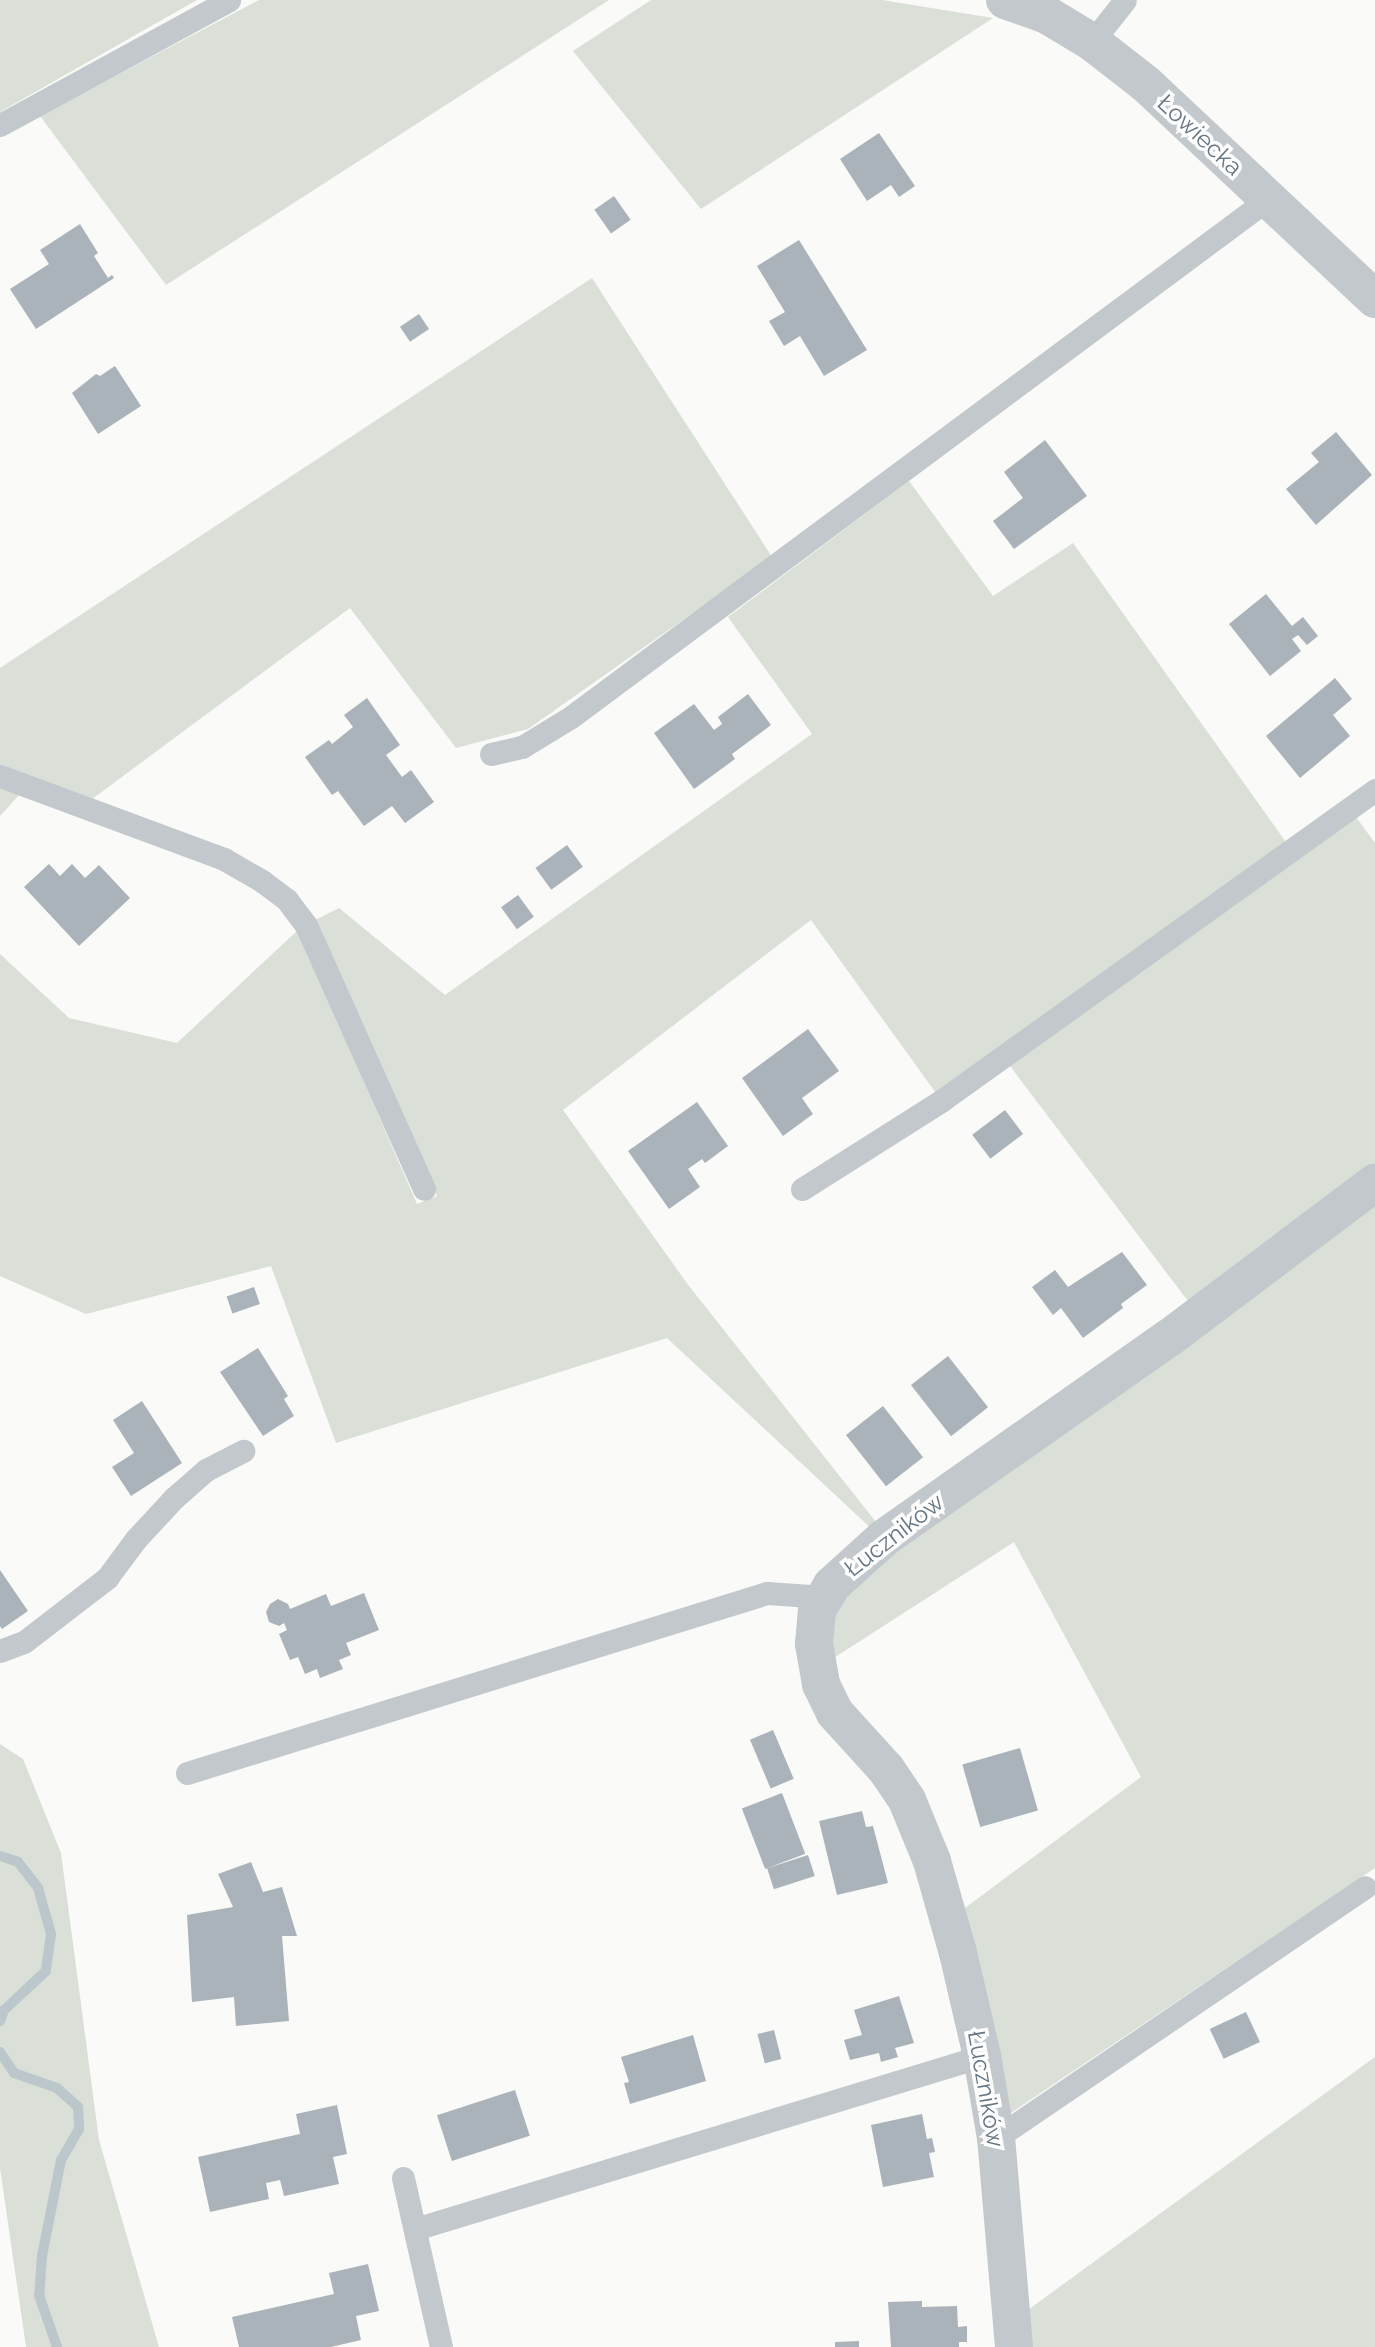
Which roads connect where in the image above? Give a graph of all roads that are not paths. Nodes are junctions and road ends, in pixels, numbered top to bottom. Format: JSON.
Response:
{"nodes":[{"id":1,"x":229,"y":0,"type":"edge"},
{"id":2,"x":1005,"y":0,"type":"edge"},
{"id":3,"x":1125,"y":0,"type":"edge"},
{"id":4,"x":1092,"y":42,"type":"junction"},
{"id":5,"x":0,"y":125,"type":"edge"},
{"id":6,"x":1268,"y":199,"type":"junction"},
{"id":7,"x":1375,"y":299,"type":"edge"},
{"id":8,"x":491,"y":754,"type":"dead end"},
{"id":9,"x":0,"y":776,"type":"edge"},
{"id":10,"x":1375,"y":790,"type":"edge"},
{"id":11,"x":1375,"y":1183,"type":"edge"},
{"id":12,"x":424,"y":1189,"type":"dead end"},
{"id":13,"x":803,"y":1189,"type":"dead end"},
{"id":14,"x":243,"y":1451,"type":"dead end"},
{"id":15,"x":824,"y":1597,"type":"junction"},
{"id":16,"x":0,"y":1651,"type":"edge"},
{"id":17,"x":187,"y":1773,"type":"dead end"},
{"id":18,"x":1365,"y":1887,"type":"dead end"},
{"id":19,"x":982,"y":2056,"type":"junction"},
{"id":20,"x":996,"y":2138,"type":"junction"},
{"id":21,"x":403,"y":2178,"type":"dead end"},
{"id":22,"x":415,"y":2229,"type":"junction"},
{"id":23,"x":441,"y":2347,"type":"edge"},
{"id":24,"x":1014,"y":2347,"type":"edge"}],
"edges":[{"from":1,"to":5,"type":"lane"},
{"from":2,"to":4,"type":"street","name":"Łowiecka"},
{"from":3,"to":4,"type":"lane"},
{"from":4,"to":6,"type":"street","name":"Łowiecka"},
{"from":6,"to":7,"type":"street","name":"Łowiecka"},
{"from":6,"to":8,"type":"lane"},
{"from":9,"to":12,"type":"lane"},
{"from":10,"to":13,"type":"lane"},
{"from":11,"to":15,"type":"street","name":"Łuczników"},
{"from":14,"to":16,"type":"lane"},
{"from":15,"to":17,"type":"lane"},
{"from":15,"to":19,"type":"street","name":"Łuczników"},
{"from":18,"to":20,"type":"lane"},
{"from":19,"to":20,"type":"street","name":"Łuczników"},
{"from":19,"to":22,"type":"lane"},
{"from":20,"to":24,"type":"street","name":"Łuczników"},
{"from":21,"to":22,"type":"lane"},
{"from":22,"to":23,"type":"lane"}]}
